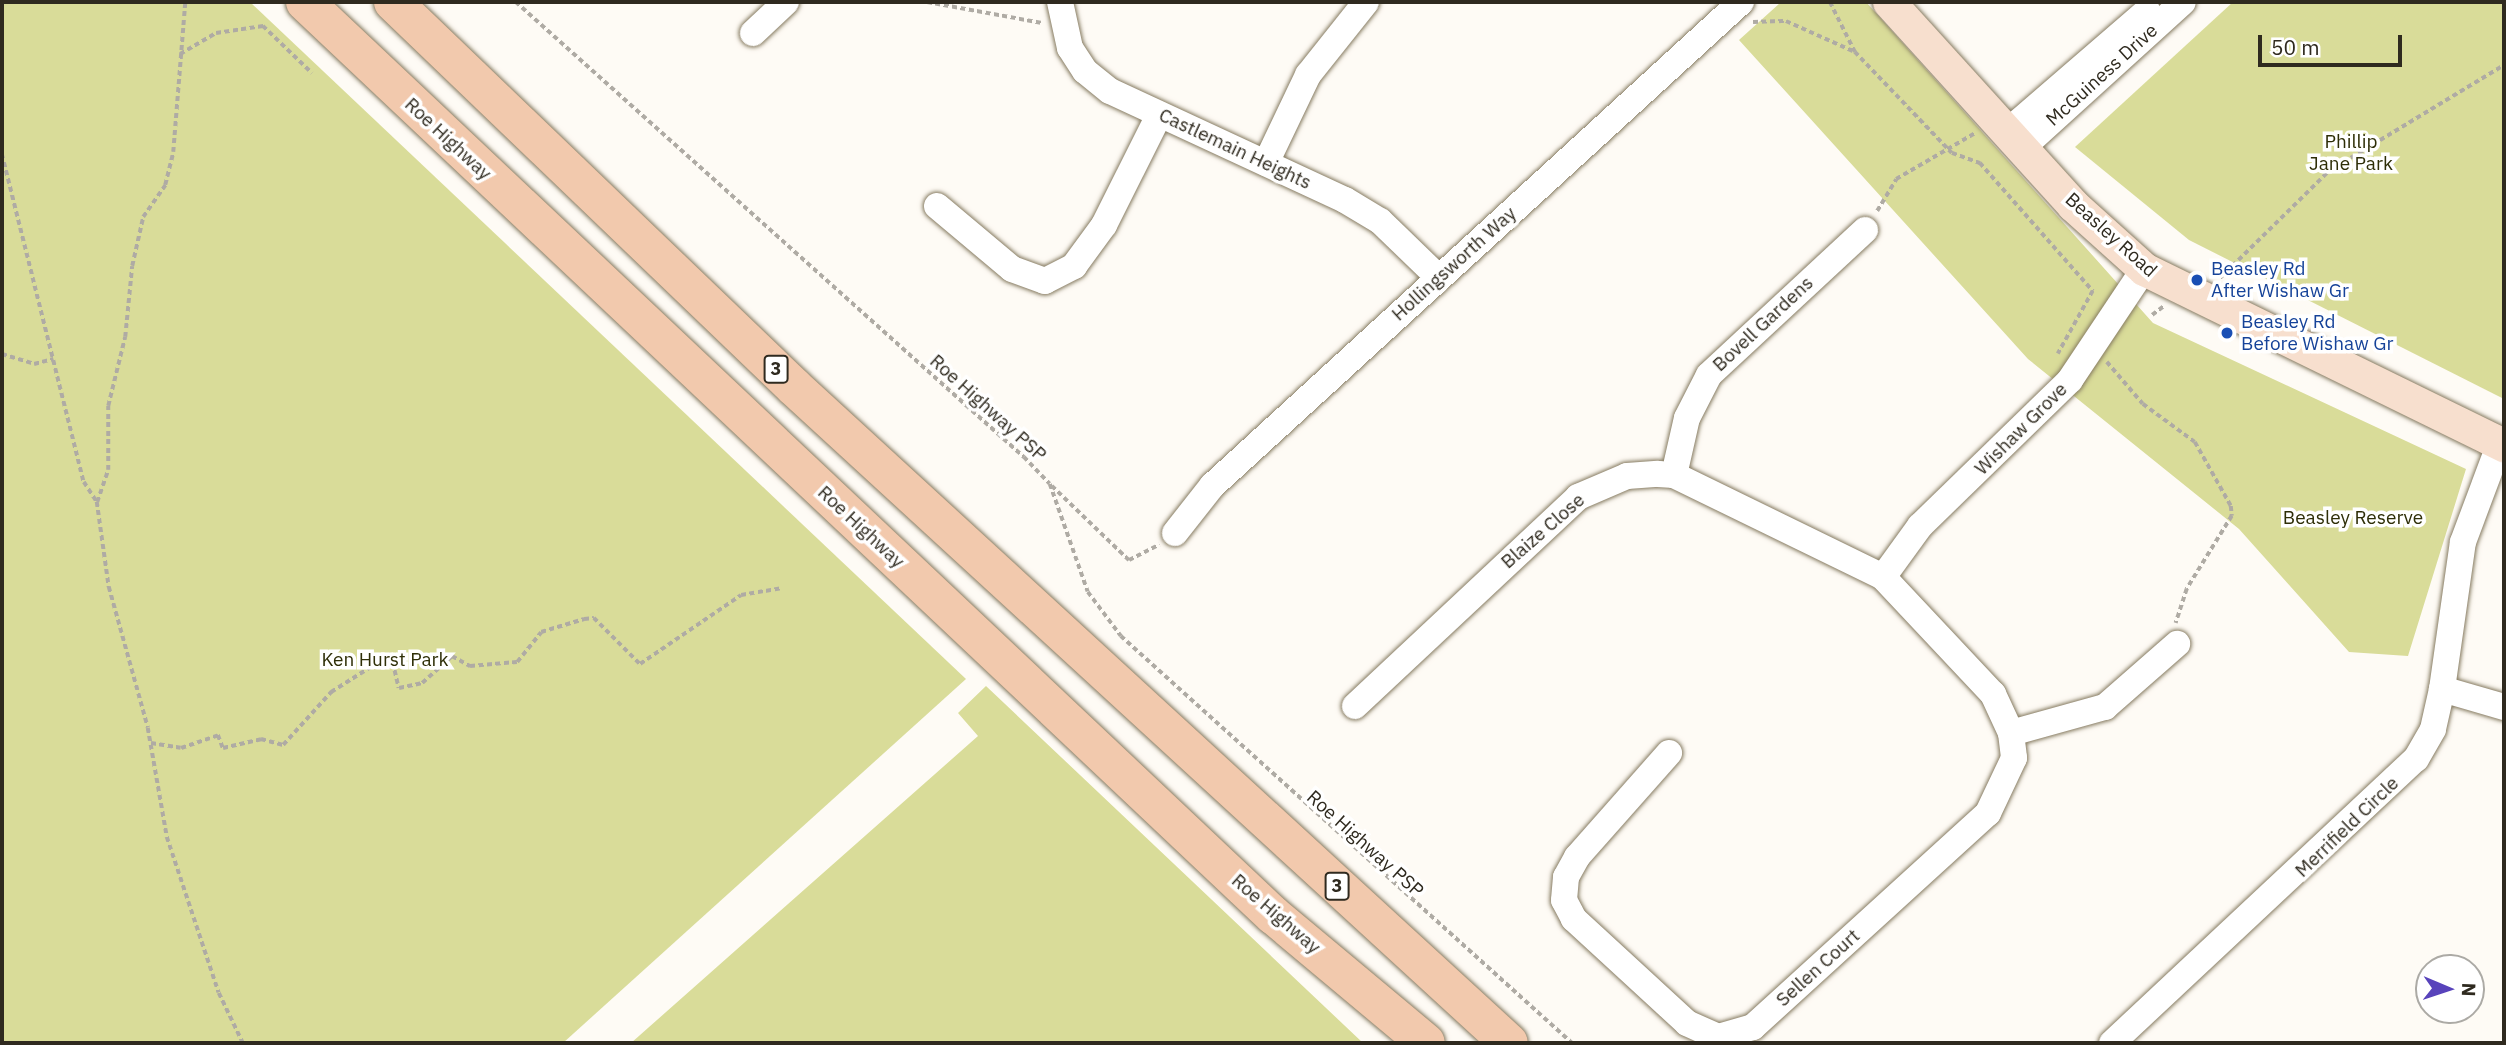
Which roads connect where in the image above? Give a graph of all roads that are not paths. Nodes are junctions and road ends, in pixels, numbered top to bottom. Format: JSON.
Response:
{"nodes":[{"id":1,"x":305,"y":2,"type":"edge"},
{"id":2,"x":393,"y":2,"type":"edge"},
{"id":3,"x":786,"y":2,"type":"edge"},
{"id":4,"x":1366,"y":2,"type":"edge"},
{"id":5,"x":1889,"y":2,"type":"edge"},
{"id":6,"x":2157,"y":2,"type":"edge"},
{"id":7,"x":2183,"y":2,"type":"edge"},
{"id":8,"x":1736,"y":7,"type":"edge"},
{"id":9,"x":1060,"y":11,"type":"edge"},
{"id":10,"x":752,"y":33,"type":"dead end"},
{"id":11,"x":1159,"y":115,"type":"junction"},
{"id":12,"x":2007,"y":131,"type":"junction"},
{"id":13,"x":1266,"y":163,"type":"junction"},
{"id":14,"x":937,"y":206,"type":"dead end"},
{"id":15,"x":1865,"y":230,"type":"road end"},
{"id":16,"x":2144,"y":269,"type":"junction"},
{"id":17,"x":1439,"y":278,"type":"junction"},
{"id":18,"x":2503,"y":452,"type":"edge"},
{"id":19,"x":1675,"y":475,"type":"junction"},
{"id":20,"x":1175,"y":533,"type":"road end"},
{"id":21,"x":1883,"y":577,"type":"junction"},
{"id":22,"x":2177,"y":644,"type":"road end"},
{"id":23,"x":2442,"y":689,"type":"junction"},
{"id":24,"x":1355,"y":706,"type":"dead end"},
{"id":25,"x":2504,"y":708,"type":"edge"},
{"id":26,"x":2011,"y":733,"type":"junction"},
{"id":27,"x":1669,"y":752,"type":"dead end"},
{"id":28,"x":1273,"y":915,"type":"junction"},
{"id":29,"x":1401,"y":1043,"type":"edge"},
{"id":30,"x":1426,"y":1043,"type":"edge"},
{"id":31,"x":1509,"y":1043,"type":"edge"},
{"id":32,"x":2112,"y":1043,"type":"edge"}],
"edges":[{"from":1,"to":28,"type":"highway","name":"Roe Highway"},
{"from":2,"to":31,"type":"highway","number":"3"},
{"from":3,"to":10,"type":"street"},
{"from":4,"to":13,"type":"street"},
{"from":5,"to":12,"type":"main road","name":"Beasley Road"},
{"from":6,"to":12,"type":"street","name":"McGuiness Drive"},
{"from":7,"to":12,"type":"street","name":"McGuiness Drive"},
{"from":8,"to":17,"type":"street","name":"Hollingsworth Way"},
{"from":9,"to":11,"type":"street","name":"Castlemain Heights"},
{"from":11,"to":13,"type":"street","name":"Castlemain Heights"},
{"from":11,"to":14,"type":"street"},
{"from":12,"to":16,"type":"main road","name":"Beasley Road"},
{"from":13,"to":17,"type":"street","name":"Castlemain Heights"},
{"from":15,"to":19,"type":"street","name":"Bovell Gardens"},
{"from":16,"to":18,"type":"main road","name":"Beasley Road"},
{"from":16,"to":21,"type":"street","name":"Wishaw Grove"},
{"from":17,"to":20,"type":"street","name":"Hollingsworth Way"},
{"from":18,"to":23,"type":"street","name":"Merrifield Circle"},
{"from":19,"to":21,"type":"street","name":"Blaize Close"},
{"from":19,"to":24,"type":"street","name":"Blaize Close"},
{"from":21,"to":26,"type":"street","name":"Sellen Court"},
{"from":22,"to":26,"type":"street"},
{"from":23,"to":25,"type":"street"},
{"from":23,"to":32,"type":"street","name":"Merrifield Circle"},
{"from":26,"to":27,"type":"street","name":"Sellen Court"},
{"from":28,"to":29,"type":"highway"},
{"from":28,"to":30,"type":"highway","name":"Roe Highway"}]}
